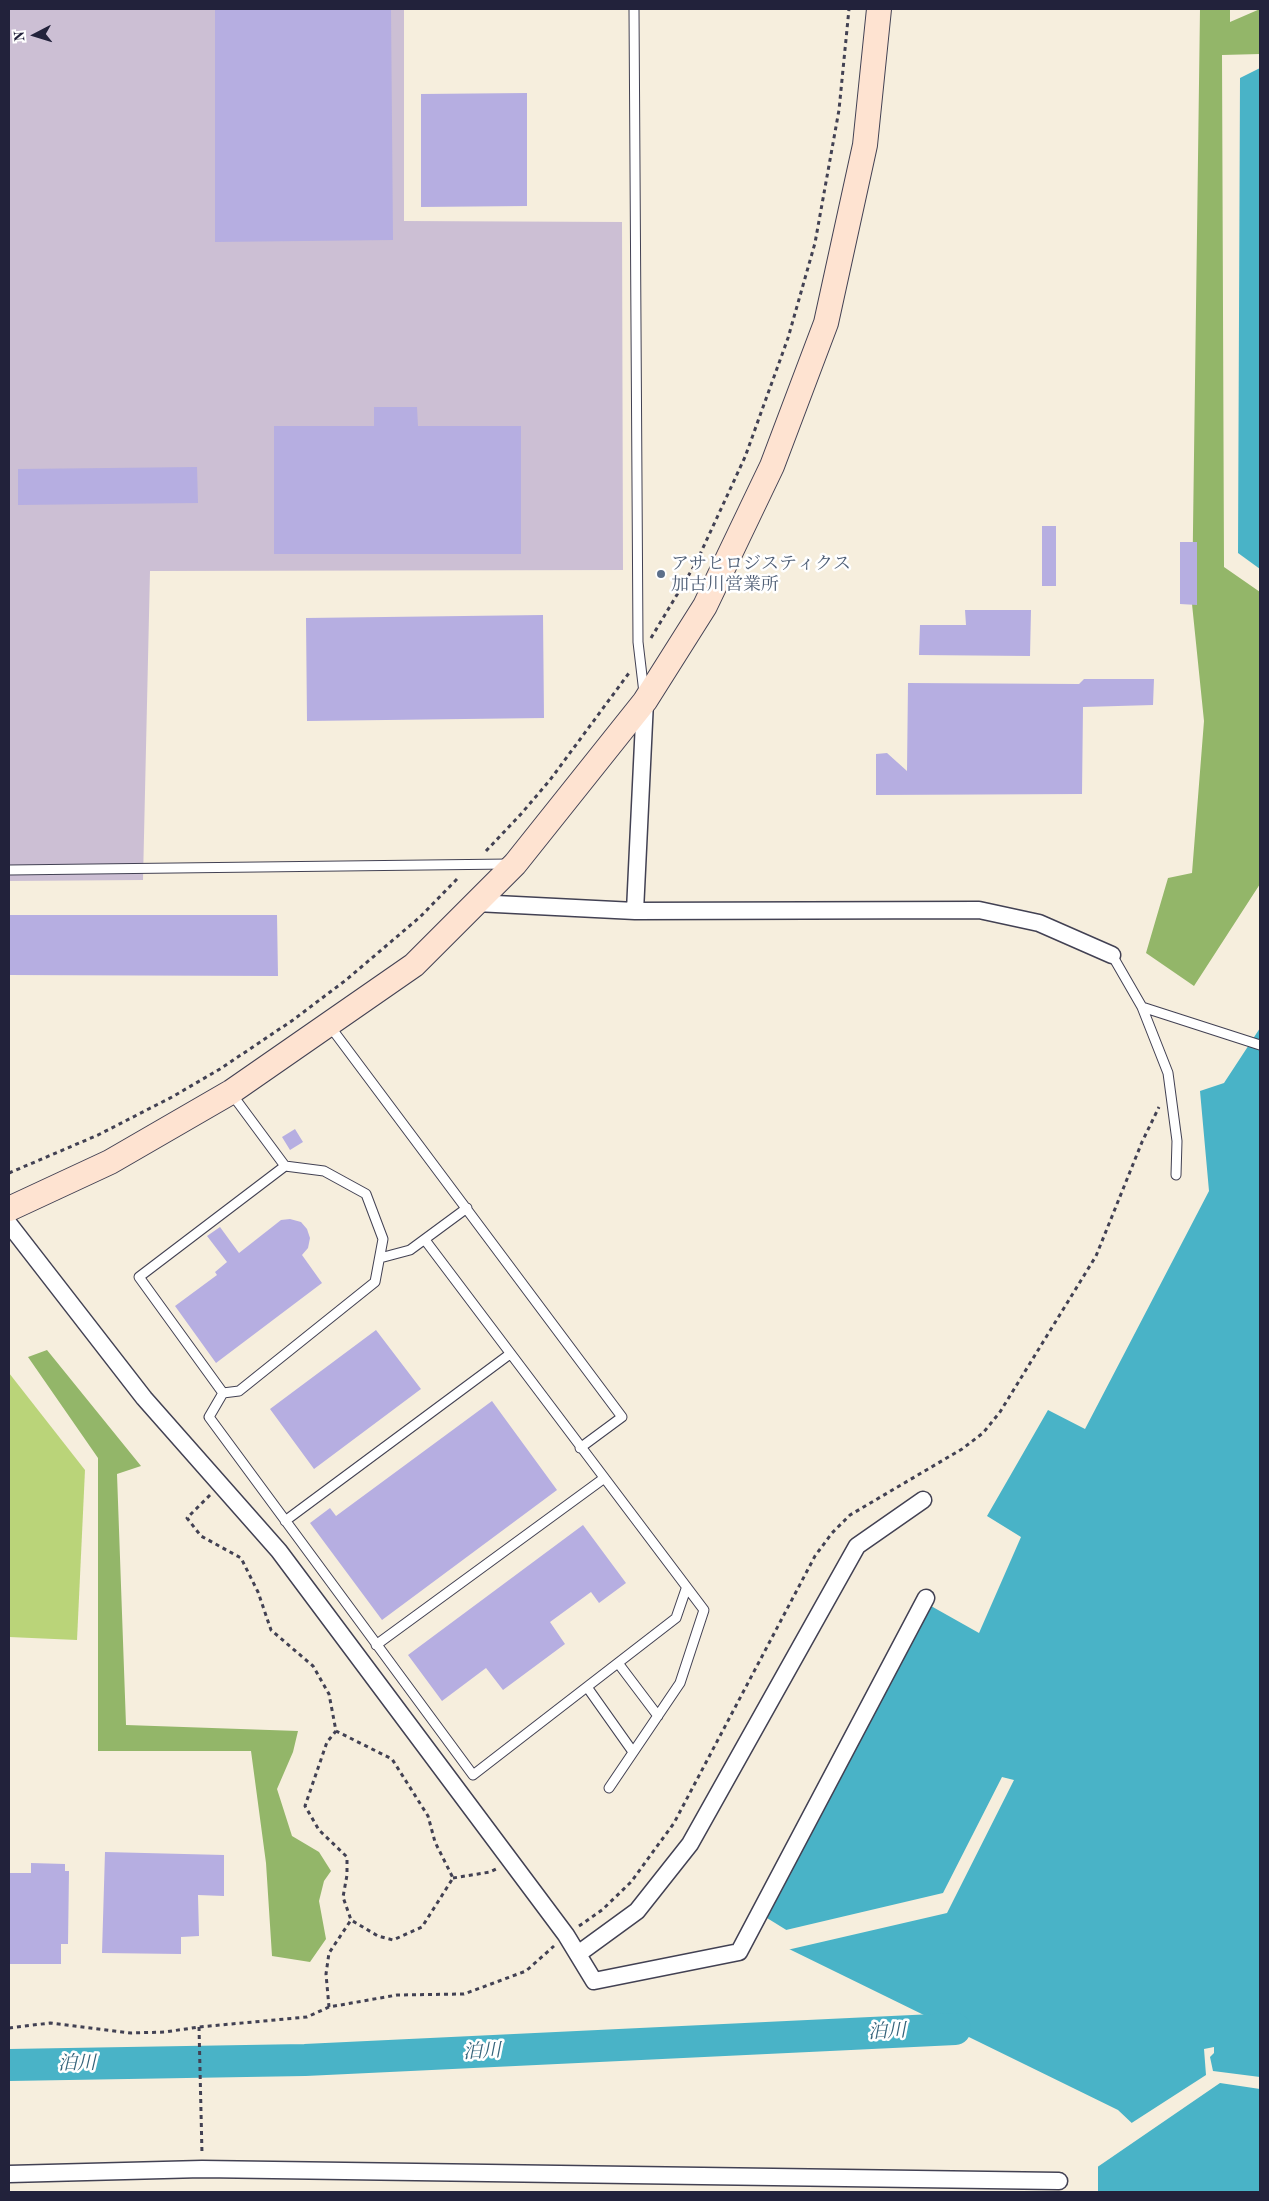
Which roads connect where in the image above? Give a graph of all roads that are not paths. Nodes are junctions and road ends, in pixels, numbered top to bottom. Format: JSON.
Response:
{"nodes":[{"id":1,"x":634,"y":9,"type":"edge"},
{"id":2,"x":878,"y":9,"type":"edge"},
{"id":3,"x":645,"y":701,"type":"junction"},
{"id":4,"x":515,"y":864,"type":"junction"},
{"id":5,"x":9,"y":870,"type":"edge"},
{"id":6,"x":476,"y":903,"type":"junction"},
{"id":7,"x":635,"y":911,"type":"junction"},
{"id":8,"x":1112,"y":955,"type":"joint"},
{"id":9,"x":1142,"y":1007,"type":"junction"},
{"id":10,"x":329,"y":1025,"type":"junction"},
{"id":11,"x":1260,"y":1045,"type":"edge"},
{"id":12,"x":231,"y":1092,"type":"junction"},
{"id":13,"x":285,"y":1166,"type":"junction"},
{"id":14,"x":1176,"y":1175,"type":"dead end"},
{"id":15,"x":467,"y":1208,"type":"junction"},
{"id":16,"x":9,"y":1209,"type":"edge"},
{"id":17,"x":9,"y":1224,"type":"edge"},
{"id":18,"x":425,"y":1240,"type":"junction"},
{"id":19,"x":380,"y":1258,"type":"junction"},
{"id":20,"x":510,"y":1354,"type":"junction"},
{"id":21,"x":223,"y":1393,"type":"junction"},
{"id":22,"x":580,"y":1448,"type":"junction"},
{"id":23,"x":603,"y":1479,"type":"junction"},
{"id":24,"x":923,"y":1500,"type":"dead end"},
{"id":25,"x":285,"y":1521,"type":"junction"},
{"id":26,"x":686,"y":1590,"type":"junction"},
{"id":27,"x":926,"y":1598,"type":"dead end"},
{"id":28,"x":376,"y":1645,"type":"junction"},
{"id":29,"x":618,"y":1663,"type":"junction"},
{"id":30,"x":587,"y":1687,"type":"junction"},
{"id":31,"x":658,"y":1716,"type":"junction"},
{"id":32,"x":633,"y":1752,"type":"junction"},
{"id":33,"x":609,"y":1788,"type":"dead end"},
{"id":34,"x":578,"y":1954,"type":"junction"},
{"id":35,"x":9,"y":2174,"type":"edge"},
{"id":36,"x":1059,"y":2181,"type":"dead end"}],
"edges":[{"from":1,"to":3,"type":"lane"},
{"from":2,"to":3,"type":"street"},
{"from":3,"to":4,"type":"street"},
{"from":3,"to":7,"type":"street"},
{"from":4,"to":5,"type":"lane"},
{"from":4,"to":6,"type":"street"},
{"from":6,"to":7,"type":"street"},
{"from":6,"to":10,"type":"street"},
{"from":7,"to":8,"type":"street"},
{"from":8,"to":9,"type":"lane"},
{"from":9,"to":11,"type":"lane"},
{"from":9,"to":14,"type":"lane"},
{"from":10,"to":12,"type":"street"},
{"from":10,"to":15,"type":"lane"},
{"from":12,"to":13,"type":"lane"},
{"from":12,"to":16,"type":"street"},
{"from":13,"to":19,"type":"lane"},
{"from":13,"to":21,"type":"lane"},
{"from":15,"to":18,"type":"lane"},
{"from":15,"to":22,"type":"lane"},
{"from":17,"to":34,"type":"street"},
{"from":18,"to":19,"type":"lane"},
{"from":18,"to":20,"type":"lane"},
{"from":19,"to":21,"type":"lane"},
{"from":20,"to":22,"type":"lane"},
{"from":20,"to":25,"type":"lane"},
{"from":21,"to":25,"type":"lane"},
{"from":22,"to":23,"type":"lane"},
{"from":23,"to":26,"type":"lane"},
{"from":23,"to":28,"type":"lane"},
{"from":24,"to":34,"type":"street"},
{"from":25,"to":28,"type":"lane"},
{"from":26,"to":29,"type":"lane"},
{"from":26,"to":31,"type":"lane"},
{"from":27,"to":34,"type":"street"},
{"from":28,"to":30,"type":"lane"},
{"from":29,"to":30,"type":"lane"},
{"from":29,"to":31,"type":"lane"},
{"from":30,"to":32,"type":"lane"},
{"from":31,"to":32,"type":"lane"},
{"from":32,"to":33,"type":"lane"},
{"from":35,"to":36,"type":"street"}]}
